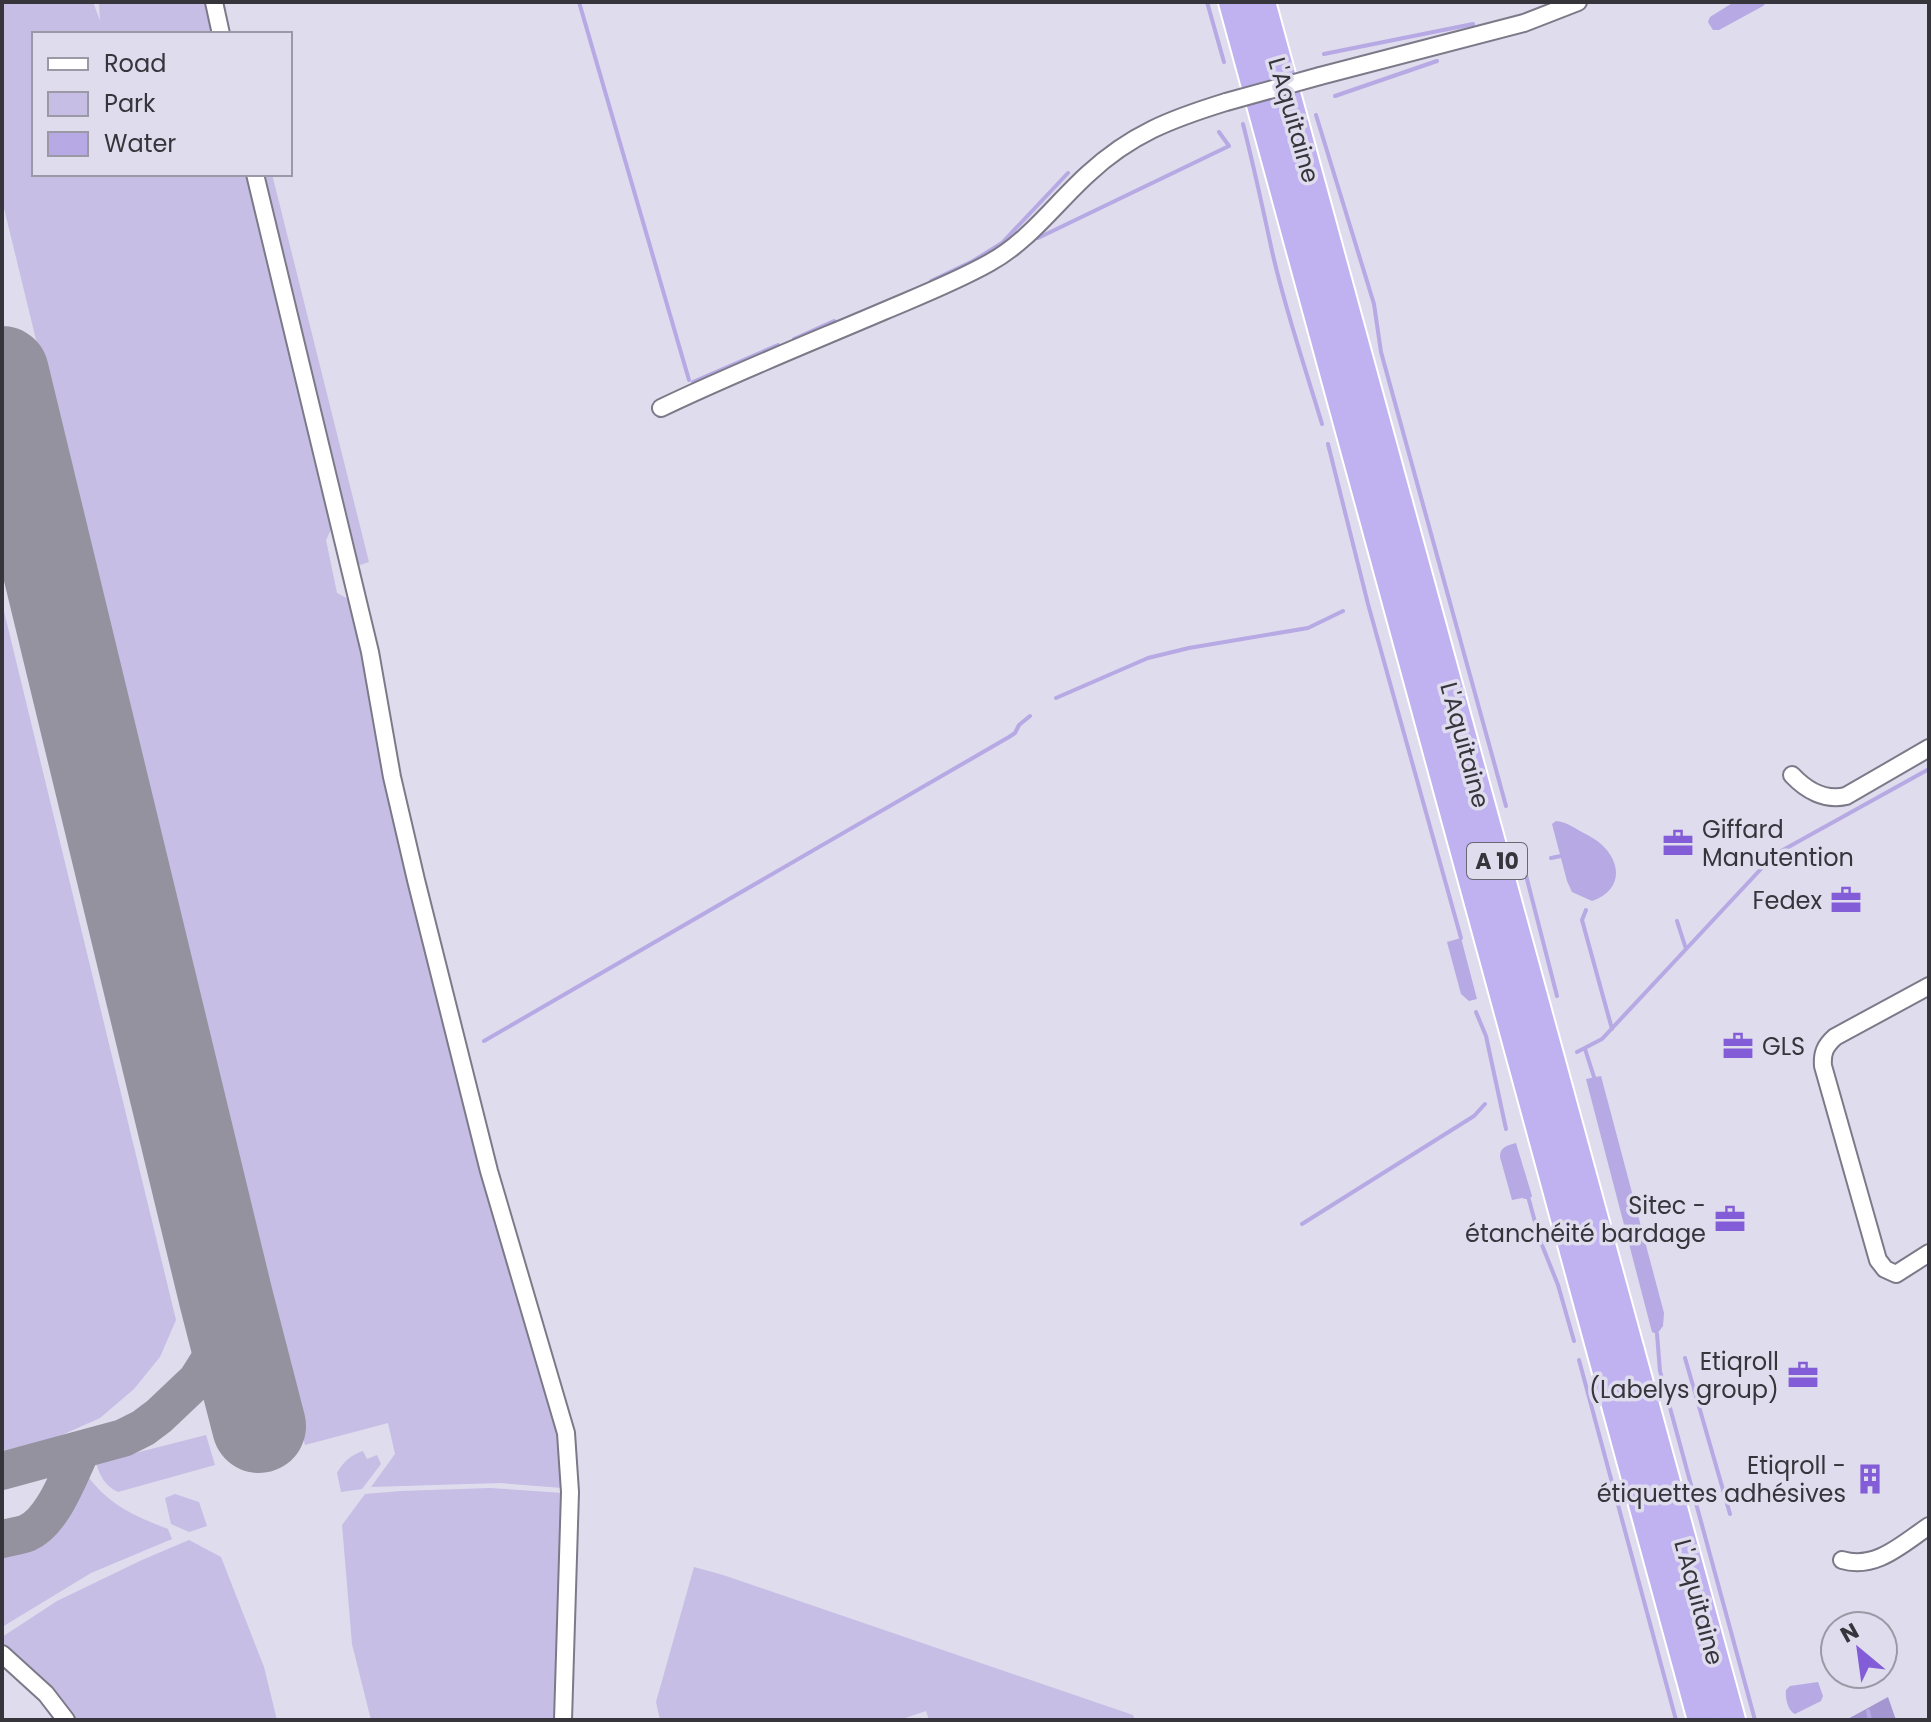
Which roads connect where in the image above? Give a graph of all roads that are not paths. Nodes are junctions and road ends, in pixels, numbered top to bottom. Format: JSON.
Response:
{"nodes":[{"id":1,"x":214,"y":2,"type":"edge"},
{"id":2,"x":1233,"y":2,"type":"edge"},
{"id":3,"x":1261,"y":2,"type":"edge"},
{"id":4,"x":1578,"y":2,"type":"edge"},
{"id":5,"x":221,"y":32,"type":"edge"},
{"id":6,"x":255,"y":176,"type":"edge"},
{"id":7,"x":661,"y":408,"type":"dead end"},
{"id":8,"x":1929,"y":748,"type":"edge"},
{"id":9,"x":1792,"y":775,"type":"dead end"},
{"id":10,"x":1929,"y":986,"type":"edge"},
{"id":11,"x":1929,"y":1253,"type":"edge"},
{"id":12,"x":1929,"y":1526,"type":"edge"},
{"id":13,"x":1842,"y":1560,"type":"dead end"},
{"id":14,"x":2,"y":1654,"type":"edge"},
{"id":15,"x":66,"y":1720,"type":"edge"},
{"id":16,"x":563,"y":1720,"type":"edge"},
{"id":17,"x":1702,"y":1720,"type":"edge"},
{"id":18,"x":1731,"y":1720,"type":"edge"}],
"edges":[{"from":1,"to":5,"type":"street"},
{"from":2,"to":17,"type":"highway","name":"L'Aquitaine","number":"A 10"},
{"from":3,"to":18,"type":"highway","name":"L'Aquitaine","number":"A 10"},
{"from":4,"to":7,"type":"street","bridge":true},
{"from":6,"to":16,"type":"street"},
{"from":8,"to":9,"type":"street"},
{"from":10,"to":11,"type":"street"},
{"from":12,"to":13,"type":"street"},
{"from":14,"to":15,"type":"street"}]}
